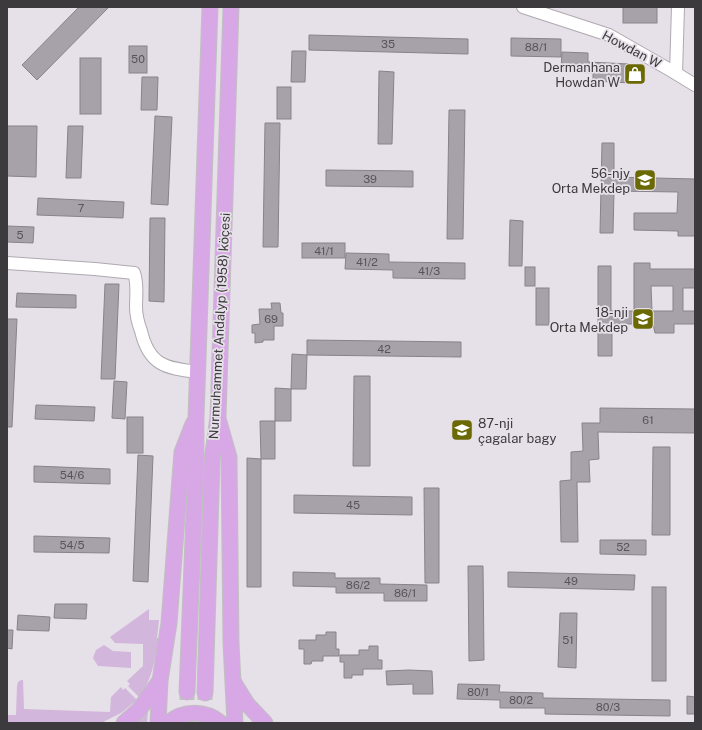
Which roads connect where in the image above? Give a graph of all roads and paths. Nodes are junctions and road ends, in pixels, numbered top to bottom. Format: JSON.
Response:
{"nodes":[{"id":1,"x":210,"y":7,"type":"edge"},
{"id":2,"x":231,"y":7,"type":"edge"},
{"id":3,"x":523,"y":7,"type":"edge"},
{"id":4,"x":678,"y":7,"type":"edge"},
{"id":5,"x":676,"y":73,"type":"junction"},
{"id":6,"x":695,"y":86,"type":"edge"},
{"id":7,"x":7,"y":263,"type":"edge"},
{"id":8,"x":197,"y":372,"type":"junction"},
{"id":9,"x":218,"y":417,"type":"junction"},
{"id":10,"x":196,"y":418,"type":"junction"},
{"id":11,"x":160,"y":681,"type":"junction"},
{"id":12,"x":233,"y":682,"type":"junction"},
{"id":13,"x":187,"y":692,"type":"tunnel mouth"},
{"id":14,"x":205,"y":693,"type":"tunnel mouth"},
{"id":15,"x":124,"y":723,"type":"edge"},
{"id":16,"x":158,"y":723,"type":"edge"},
{"id":17,"x":168,"y":723,"type":"edge"},
{"id":18,"x":221,"y":723,"type":"edge"},
{"id":19,"x":235,"y":723,"type":"edge"},
{"id":20,"x":265,"y":723,"type":"edge"}],
"edges":[{"from":1,"to":8,"type":"main road","name":"Nurmuhammet Andalyp (1958) köçesi"},
{"from":2,"to":9,"type":"main road","name":"Nurmuhammet Andalyp (1958) köçesi"},
{"from":3,"to":5,"type":"street","name":"Howdan W"},
{"from":4,"to":5,"type":"street","name":"Howdan W"},
{"from":5,"to":6,"type":"street"},
{"from":7,"to":8,"type":"street"},
{"from":8,"to":10,"type":"main road","name":"Nurmuhammet Andalyp (1958) köçesi"},
{"from":9,"to":12,"type":"main road"},
{"from":9,"to":14,"type":"main road","name":"Nurmuhammet Andalyp (1958) köçesi"},
{"from":10,"to":11,"type":"main road"},
{"from":10,"to":13,"type":"main road","name":"Nurmuhammet Andalyp (1958) köçesi"},
{"from":11,"to":15,"type":"main road"},
{"from":11,"to":16,"type":"main road"},
{"from":12,"to":19,"type":"main road"},
{"from":12,"to":20,"type":"main road"},
{"from":17,"to":18,"type":"main road"}]}
